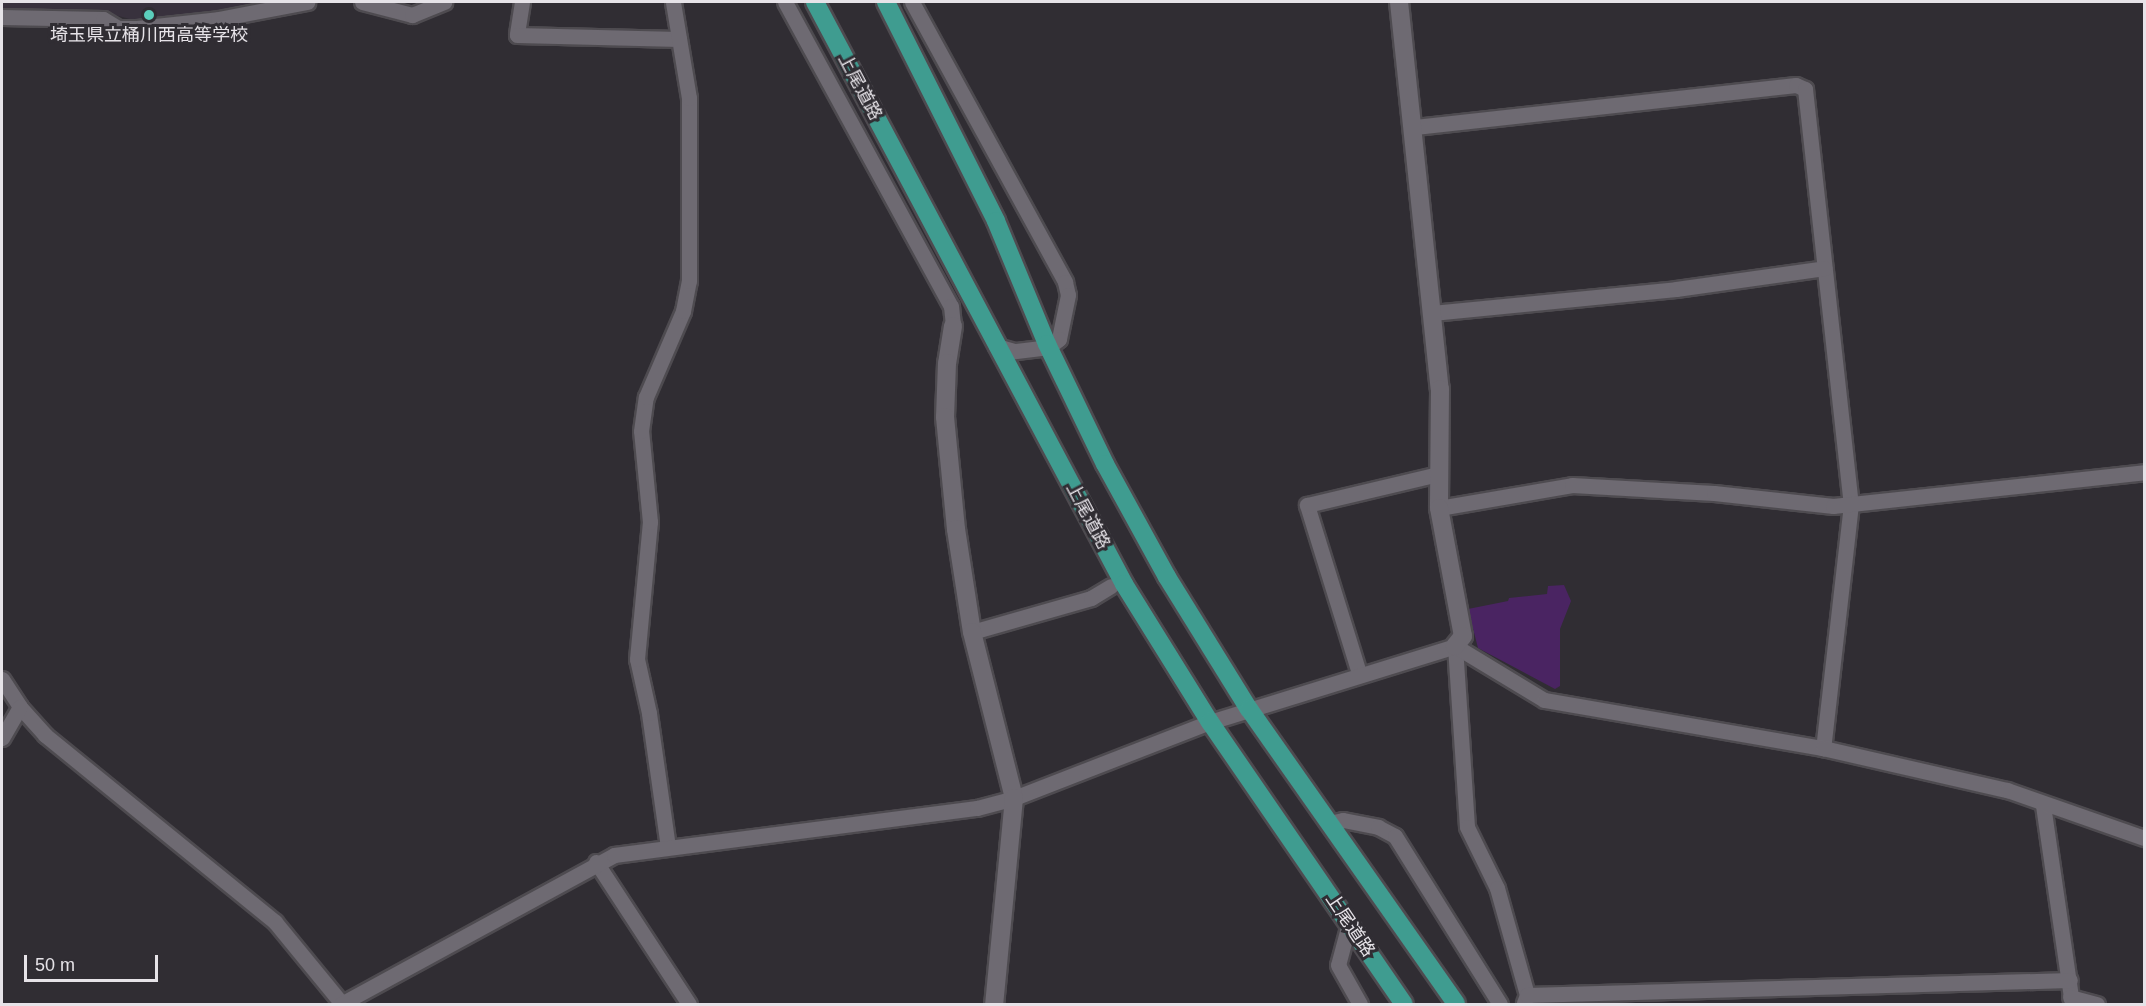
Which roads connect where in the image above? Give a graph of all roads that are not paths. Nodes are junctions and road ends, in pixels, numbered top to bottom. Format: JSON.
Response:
{"nodes":[{"id":1,"x":307,"y":2,"type":"edge"},
{"id":2,"x":362,"y":2,"type":"edge"},
{"id":3,"x":444,"y":2,"type":"edge"},
{"id":4,"x":522,"y":2,"type":"edge"},
{"id":5,"x":673,"y":2,"type":"edge"},
{"id":6,"x":785,"y":2,"type":"edge"},
{"id":7,"x":815,"y":2,"type":"edge"},
{"id":8,"x":886,"y":2,"type":"edge"},
{"id":9,"x":912,"y":2,"type":"edge"},
{"id":10,"x":1399,"y":2,"type":"edge"},
{"id":11,"x":2,"y":18,"type":"edge"},
{"id":12,"x":679,"y":39,"type":"junction"},
{"id":13,"x":1415,"y":127,"type":"junction"},
{"id":14,"x":1825,"y":268,"type":"junction"},
{"id":15,"x":1432,"y":313,"type":"junction"},
{"id":16,"x":953,"y":326,"type":"joint"},
{"id":17,"x":996,"y":346,"type":"junction"},
{"id":18,"x":1049,"y":347,"type":"junction"},
{"id":19,"x":2145,"y":472,"type":"edge"},
{"id":20,"x":1438,"y":474,"type":"junction"},
{"id":21,"x":1851,"y":504,"type":"junction"},
{"id":22,"x":1439,"y":508,"type":"junction"},
{"id":23,"x":1111,"y":586,"type":"dead end"},
{"id":24,"x":972,"y":632,"type":"junction"},
{"id":25,"x":1455,"y":646,"type":"junction"},
{"id":26,"x":1359,"y":673,"type":"junction"},
{"id":27,"x":2,"y":679,"type":"edge"},
{"id":28,"x":20,"y":707,"type":"junction"},
{"id":29,"x":1249,"y":709,"type":"junction"},
{"id":30,"x":1210,"y":722,"type":"junction"},
{"id":31,"x":2,"y":738,"type":"edge"},
{"id":32,"x":1824,"y":748,"type":"junction"},
{"id":33,"x":1014,"y":798,"type":"junction"},
{"id":34,"x":2043,"y":805,"type":"junction"},
{"id":35,"x":1329,"y":823,"type":"junction"},
{"id":36,"x":2145,"y":838,"type":"edge"},
{"id":37,"x":668,"y":848,"type":"junction"},
{"id":38,"x":596,"y":862,"type":"junction"},
{"id":39,"x":1349,"y":924,"type":"junction"},
{"id":40,"x":2070,"y":980,"type":"junction"},
{"id":41,"x":1526,"y":1000,"type":"edge"},
{"id":42,"x":2071,"y":1001,"type":"edge"},
{"id":43,"x":342,"y":1004,"type":"edge"},
{"id":44,"x":689,"y":1005,"type":"edge"},
{"id":45,"x":994,"y":1005,"type":"edge"},
{"id":46,"x":1360,"y":1005,"type":"edge"},
{"id":47,"x":1404,"y":1005,"type":"edge"},
{"id":48,"x":1456,"y":1005,"type":"edge"},
{"id":49,"x":1500,"y":1005,"type":"edge"},
{"id":50,"x":2097,"y":1005,"type":"edge"}],
"edges":[{"from":1,"to":11,"type":"street"},
{"from":2,"to":3,"type":"street"},
{"from":4,"to":12,"type":"street"},
{"from":5,"to":12,"type":"street"},
{"from":6,"to":16,"type":"street"},
{"from":7,"to":17,"type":"highway","name":"上尾道路"},
{"from":8,"to":18,"type":"highway"},
{"from":9,"to":18,"type":"street"},
{"from":10,"to":13,"type":"street"},
{"from":12,"to":37,"type":"street"},
{"from":13,"to":14,"type":"street"},
{"from":13,"to":15,"type":"street"},
{"from":14,"to":15,"type":"street"},
{"from":14,"to":21,"type":"street"},
{"from":15,"to":20,"type":"street"},
{"from":16,"to":24,"type":"street"},
{"from":17,"to":18,"type":"street"},
{"from":17,"to":30,"type":"highway","name":"上尾道路"},
{"from":18,"to":29,"type":"highway"},
{"from":19,"to":21,"type":"street"},
{"from":20,"to":22,"type":"street"},
{"from":20,"to":26,"type":"street"},
{"from":21,"to":22,"type":"street"},
{"from":21,"to":32,"type":"street"},
{"from":22,"to":25,"type":"street"},
{"from":23,"to":24,"type":"street"},
{"from":24,"to":33,"type":"street"},
{"from":25,"to":26,"type":"street"},
{"from":25,"to":32,"type":"street"},
{"from":25,"to":41,"type":"street"},
{"from":26,"to":29,"type":"street"},
{"from":27,"to":28,"type":"street"},
{"from":28,"to":31,"type":"street"},
{"from":28,"to":43,"type":"street"},
{"from":29,"to":30,"type":"street"},
{"from":29,"to":35,"type":"highway"},
{"from":30,"to":33,"type":"street"},
{"from":30,"to":39,"type":"highway","name":"上尾道路"},
{"from":32,"to":34,"type":"street"},
{"from":33,"to":37,"type":"street"},
{"from":33,"to":45,"type":"street"},
{"from":34,"to":36,"type":"street"},
{"from":34,"to":40,"type":"street"},
{"from":35,"to":48,"type":"highway"},
{"from":35,"to":49,"type":"street"},
{"from":37,"to":38,"type":"street"},
{"from":38,"to":43,"type":"street"},
{"from":38,"to":44,"type":"street"},
{"from":39,"to":46,"type":"street"},
{"from":39,"to":47,"type":"highway","name":"上尾道路"},
{"from":40,"to":41,"type":"street"},
{"from":40,"to":42,"type":"street"},
{"from":42,"to":50,"type":"street"}]}
